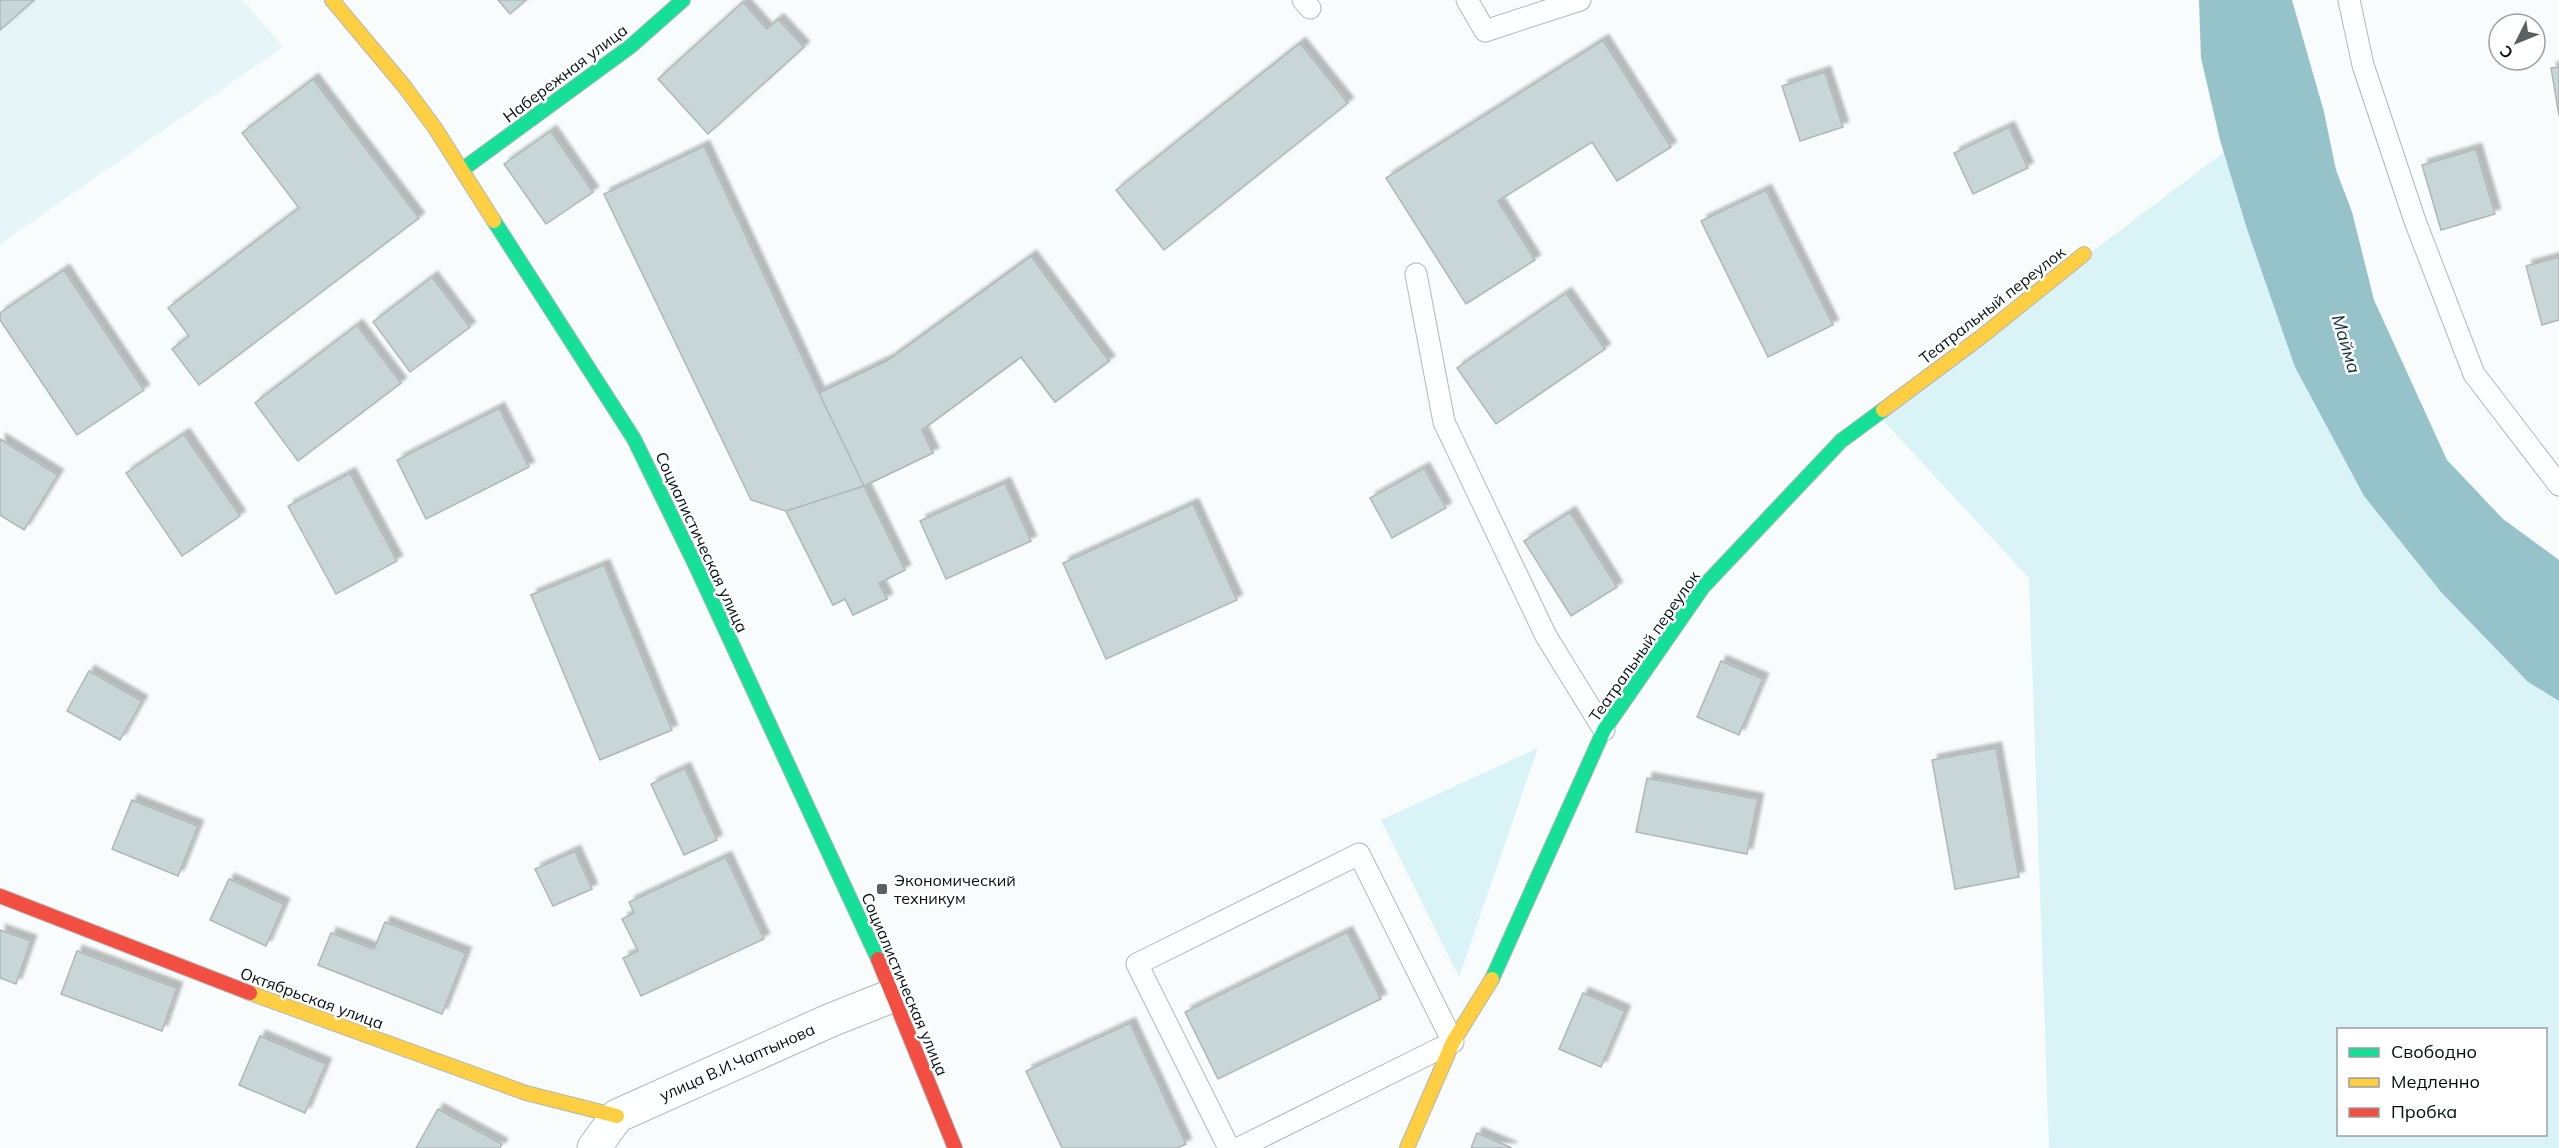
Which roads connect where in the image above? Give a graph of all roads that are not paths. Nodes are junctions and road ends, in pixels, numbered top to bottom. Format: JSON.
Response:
{"nodes":[{"id":1,"x":332,"y":0,"type":"edge"},
{"id":2,"x":683,"y":0,"type":"edge"},
{"id":3,"x":1467,"y":0,"type":"edge"},
{"id":4,"x":1580,"y":0,"type":"edge"},
{"id":5,"x":2349,"y":0,"type":"edge"},
{"id":6,"x":463,"y":169,"type":"junction"},
{"id":7,"x":2084,"y":254,"type":"dead end"},
{"id":8,"x":1416,"y":274,"type":"dead end"},
{"id":9,"x":2559,"y":485,"type":"edge"},
{"id":10,"x":1604,"y":730,"type":"junction"},
{"id":11,"x":0,"y":896,"type":"edge"},
{"id":12,"x":894,"y":995,"type":"junction"},
{"id":13,"x":1453,"y":1042,"type":"junction"},
{"id":14,"x":617,"y":1116,"type":"junction"},
{"id":15,"x":594,"y":1148,"type":"edge"},
{"id":16,"x":955,"y":1148,"type":"edge"},
{"id":17,"x":1229,"y":1148,"type":"edge"},
{"id":18,"x":1239,"y":1148,"type":"edge"},
{"id":19,"x":1407,"y":1148,"type":"edge"}],
"edges":[{"from":1,"to":6,"type":"street","name":"Социалистическая улица"},
{"from":2,"to":6,"type":"street","name":"Набережная улица"},
{"from":3,"to":4,"type":"lane"},
{"from":5,"to":9,"type":"lane"},
{"from":6,"to":12,"type":"street","name":"Социалистическая улица"},
{"from":7,"to":10,"type":"street","name":"Театральный переулок"},
{"from":8,"to":10,"type":"lane"},
{"from":10,"to":13,"type":"street","name":"Театральный переулок"},
{"from":11,"to":14,"type":"street","name":"Октябрьская улица"},
{"from":12,"to":14,"type":"street","name":"улица В.И.Чаптынова"},
{"from":12,"to":16,"type":"street","name":"Социалистическая улица"},
{"from":13,"to":17,"type":"lane"},
{"from":13,"to":18,"type":"lane"},
{"from":13,"to":19,"type":"street","name":"Театральный переулок"},
{"from":14,"to":15,"type":"street"}]}
